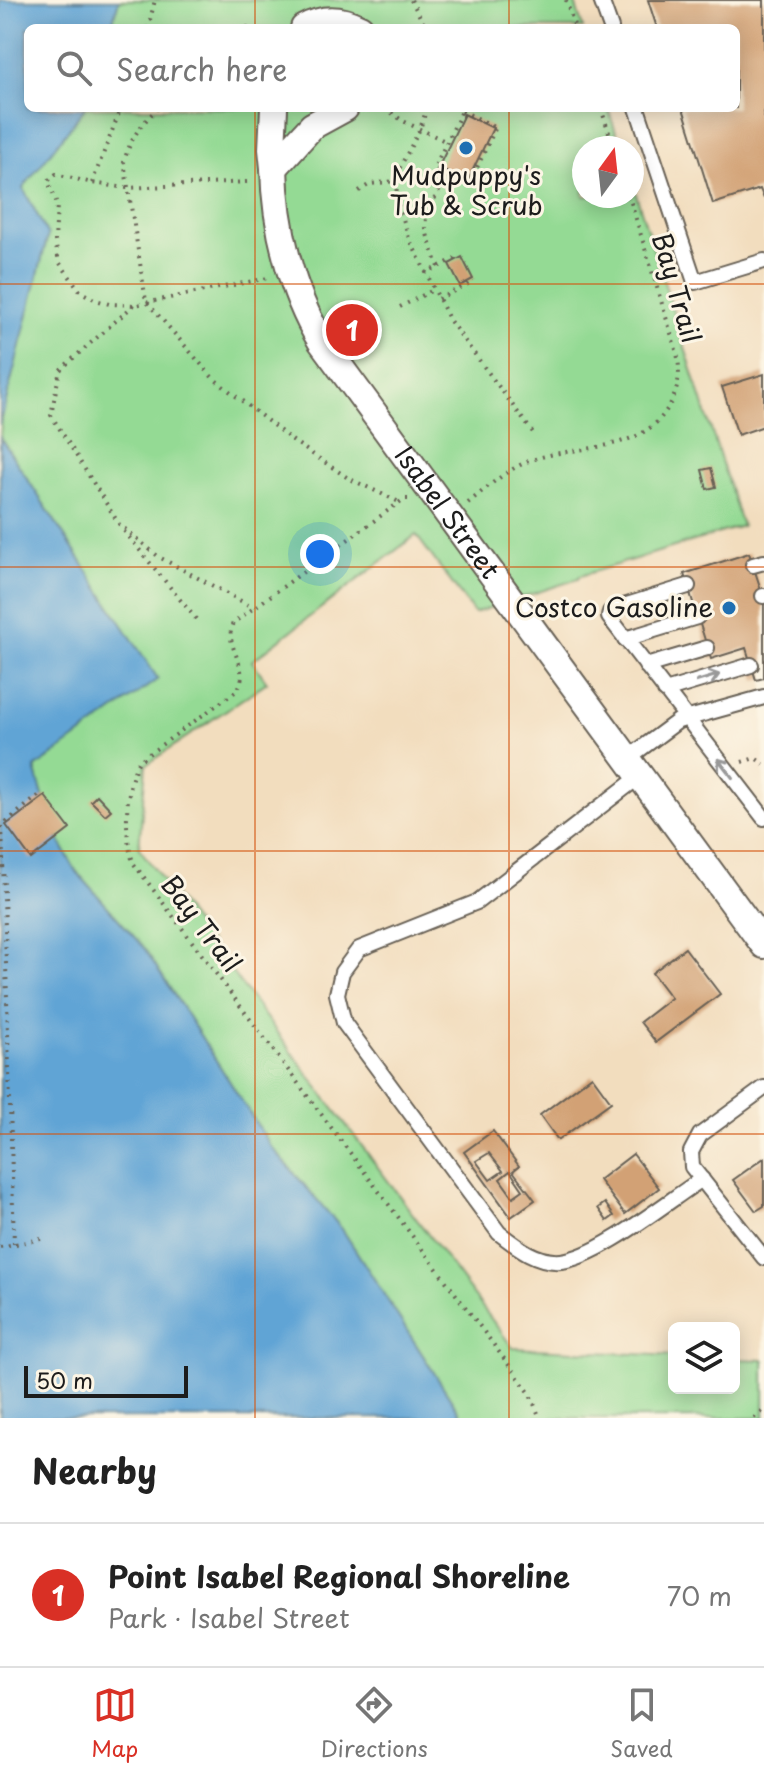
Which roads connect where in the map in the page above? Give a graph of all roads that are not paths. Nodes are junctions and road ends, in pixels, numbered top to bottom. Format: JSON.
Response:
{"nodes":[{"id":1,"x":601,"y":0,"type":"edge"},
{"id":2,"x":312,"y":24,"type":"edge"},
{"id":3,"x":346,"y":24,"type":"edge"},
{"id":4,"x":610,"y":24,"type":"edge"},
{"id":5,"x":274,"y":112,"type":"edge"},
{"id":6,"x":338,"y":112,"type":"edge"},
{"id":7,"x":638,"y":112,"type":"edge"},
{"id":8,"x":274,"y":168,"type":"junction"},
{"id":9,"x":764,"y":261,"type":"edge"},
{"id":10,"x":688,"y":586,"type":"dead end"},
{"id":11,"x":697,"y":617,"type":"dead end"},
{"id":12,"x":625,"y":639,"type":"junction"},
{"id":13,"x":707,"y":648,"type":"dead end"},
{"id":14,"x":751,"y":665,"type":"dead end"},
{"id":15,"x":646,"y":666,"type":"junction"},
{"id":16,"x":665,"y":691,"type":"junction"},
{"id":17,"x":764,"y":697,"type":"edge"},
{"id":18,"x":687,"y":718,"type":"junction"},
{"id":19,"x":633,"y":767,"type":"junction"},
{"id":20,"x":764,"y":818,"type":"edge"},
{"id":21,"x":764,"y":945,"type":"edge"},
{"id":22,"x":761,"y":1096,"type":"edge"},
{"id":23,"x":702,"y":1179,"type":"junction"},
{"id":24,"x":764,"y":1258,"type":"edge"}],
"edges":[{"from":1,"to":4,"type":"lane"},
{"from":2,"to":3,"type":"street"},
{"from":5,"to":8,"type":"street","name":"Isabel Street"},
{"from":6,"to":8,"type":"street"},
{"from":7,"to":9,"type":"lane"},
{"from":8,"to":19,"type":"street","name":"Isabel Street"},
{"from":10,"to":12,"type":"lane"},
{"from":11,"to":12,"type":"lane"},
{"from":12,"to":15,"type":"lane"},
{"from":13,"to":15,"type":"lane"},
{"from":16,"to":14,"type":"lane","one_way":true},
{"from":15,"to":16,"type":"lane"},
{"from":16,"to":18,"type":"lane"},
{"from":17,"to":18,"type":"lane"},
{"from":18,"to":19,"type":"lane"},
{"from":20,"to":18,"type":"lane","one_way":true},
{"from":19,"to":21,"type":"street","name":"Isabel Street"},
{"from":19,"to":23,"type":"lane"},
{"from":22,"to":23,"type":"lane"},
{"from":23,"to":24,"type":"lane"}]}
